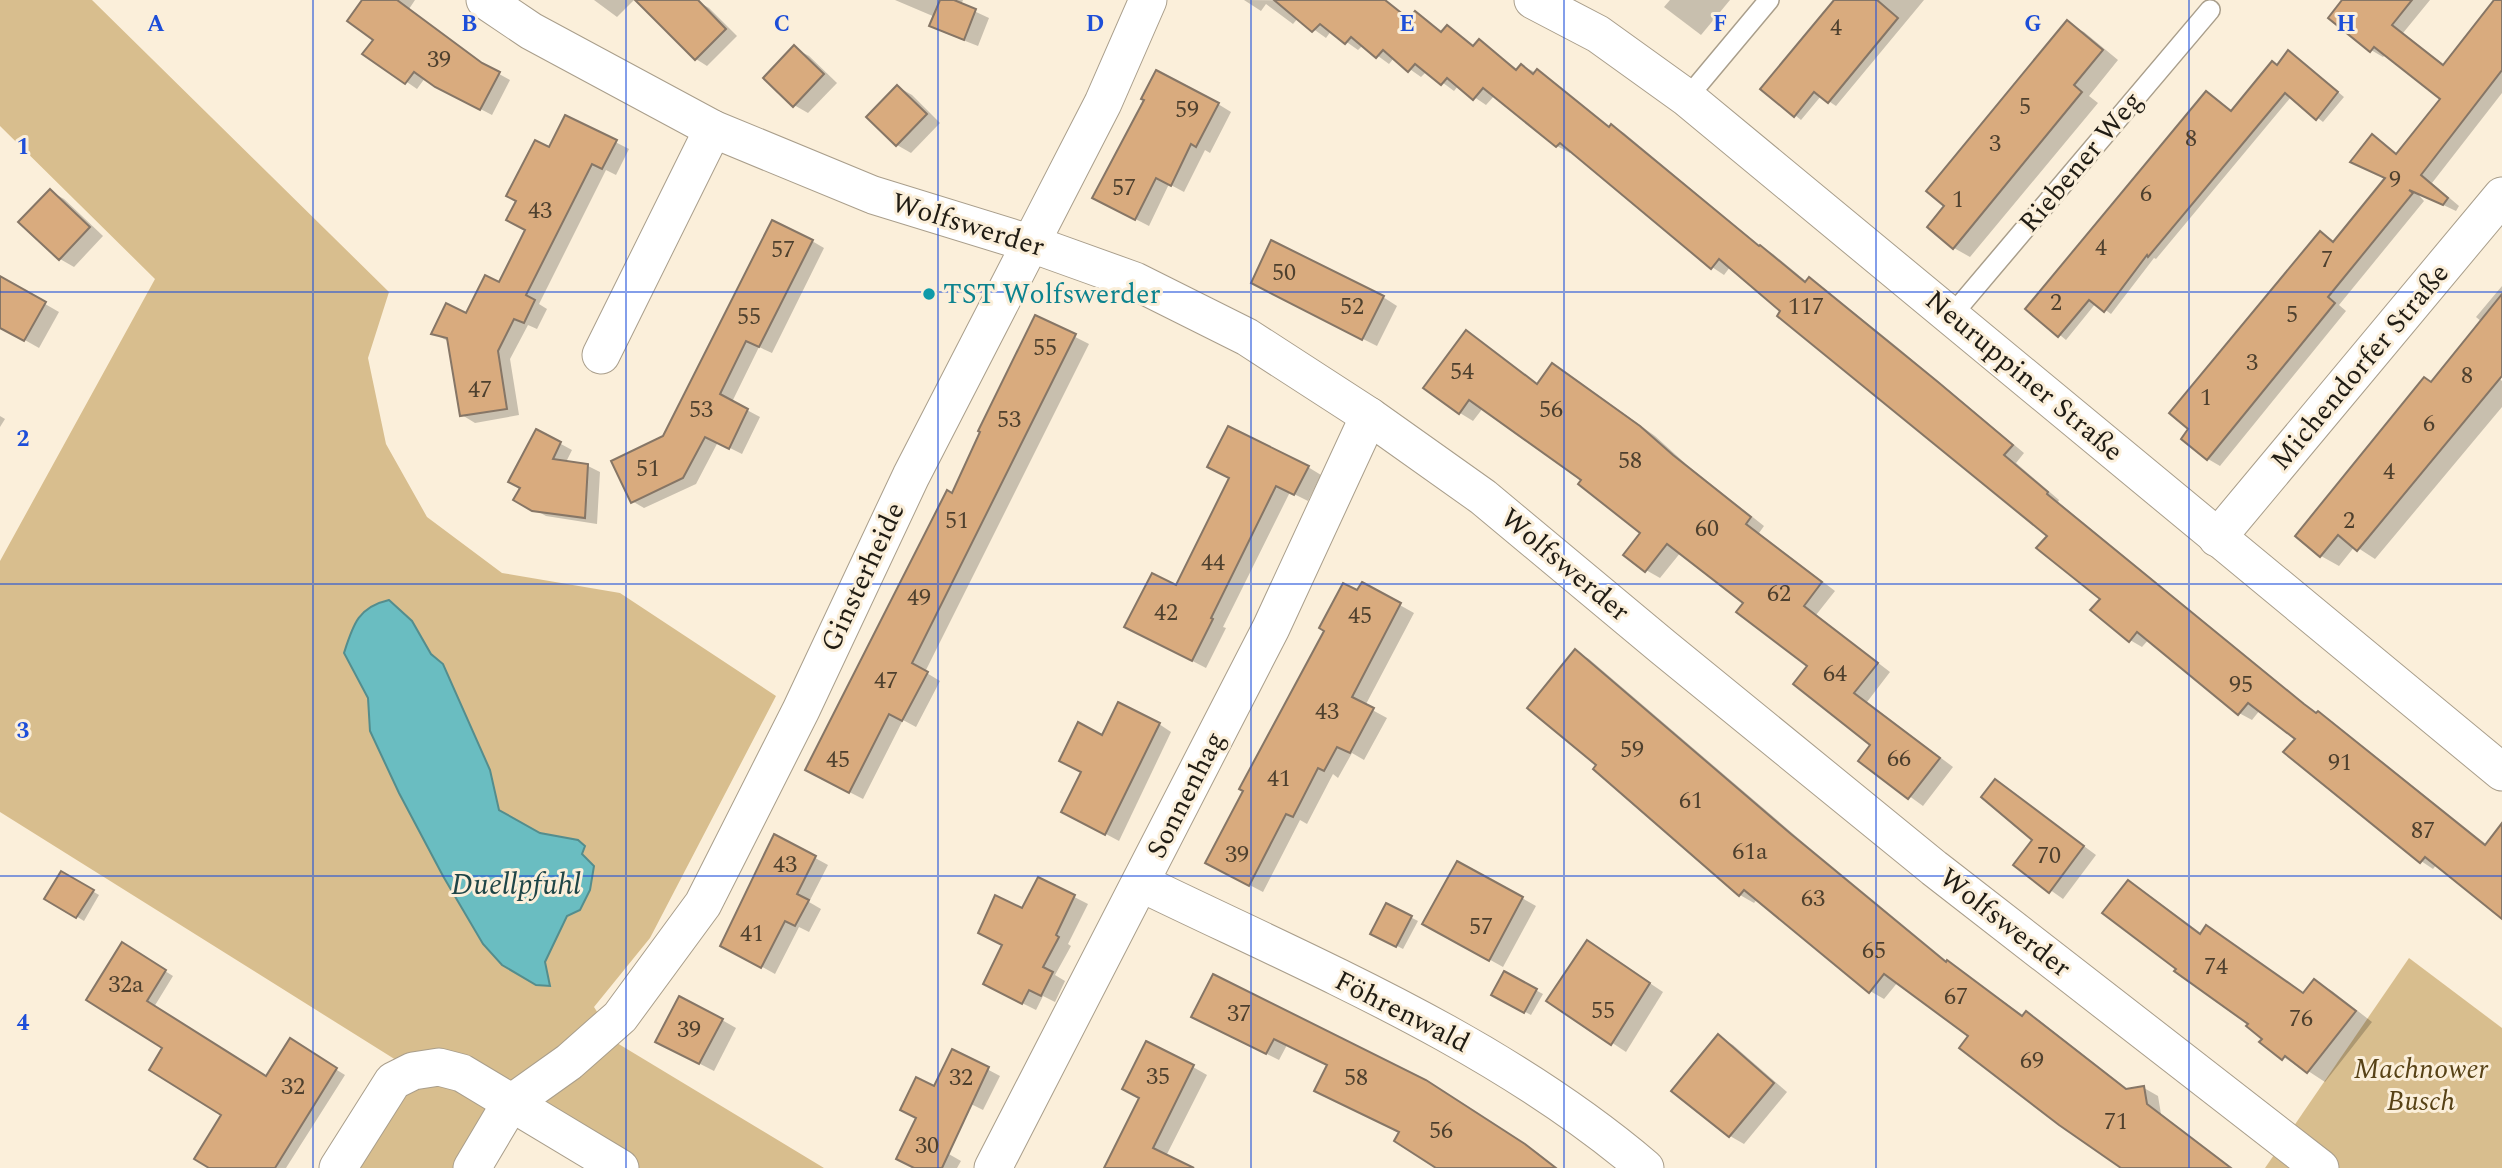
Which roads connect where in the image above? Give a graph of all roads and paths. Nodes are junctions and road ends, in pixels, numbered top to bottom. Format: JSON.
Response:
{"nodes":[{"id":1,"x":485,"y":0,"type":"edge"},
{"id":2,"x":1147,"y":0,"type":"edge"},
{"id":3,"x":1533,"y":0,"type":"edge"},
{"id":4,"x":1769,"y":0,"type":"edge"},
{"id":5,"x":2210,"y":10,"type":"dead end"},
{"id":6,"x":1687,"y":97,"type":"junction"},
{"id":7,"x":713,"y":128,"type":"junction"},
{"id":8,"x":2502,"y":196,"type":"edge"},
{"id":9,"x":1032,"y":244,"type":"junction"},
{"id":10,"x":1952,"y":315,"type":"junction"},
{"id":11,"x":601,"y":355,"type":"dead end"},
{"id":12,"x":1369,"y":416,"type":"junction"},
{"id":13,"x":2217,"y":538,"type":"junction"},
{"id":14,"x":2502,"y":772,"type":"edge"},
{"id":15,"x":1141,"y":883,"type":"junction"},
{"id":16,"x":510,"y":1104,"type":"junction"},
{"id":17,"x":338,"y":1168,"type":"edge"},
{"id":18,"x":472,"y":1168,"type":"edge"},
{"id":19,"x":620,"y":1168,"type":"edge"},
{"id":20,"x":993,"y":1168,"type":"edge"},
{"id":21,"x":1646,"y":1168,"type":"edge"},
{"id":22,"x":2320,"y":1168,"type":"edge"}],
"edges":[{"from":1,"to":7,"type":"street","name":"Wolfswerder"},
{"from":2,"to":9,"type":"street","name":"Ginsterheide"},
{"from":3,"to":6,"type":"street","name":"Neuruppiner Straße"},
{"from":4,"to":6,"type":"lane"},
{"from":5,"to":10,"type":"lane","name":"Riebener Weg"},
{"from":6,"to":10,"type":"street","name":"Neuruppiner Straße"},
{"from":7,"to":9,"type":"street","name":"Wolfswerder"},
{"from":7,"to":11,"type":"street"},
{"from":8,"to":13,"type":"street","name":"Michendorfer Straße"},
{"from":9,"to":12,"type":"street","name":"Wolfswerder"},
{"from":9,"to":16,"type":"street","name":"Ginsterheide"},
{"from":10,"to":13,"type":"street","name":"Neuruppiner Straße"},
{"from":12,"to":15,"type":"street","name":"Sonnenhag"},
{"from":12,"to":22,"type":"street","name":"Wolfswerder"},
{"from":13,"to":14,"type":"street","name":"Neuruppiner Straße"},
{"from":15,"to":20,"type":"street","name":"Sonnenhag"},
{"from":15,"to":21,"type":"street","name":"Föhrenwald"},
{"from":16,"to":17,"type":"street"},
{"from":16,"to":18,"type":"street","name":"Ginsterheide"},
{"from":16,"to":19,"type":"street"}]}
